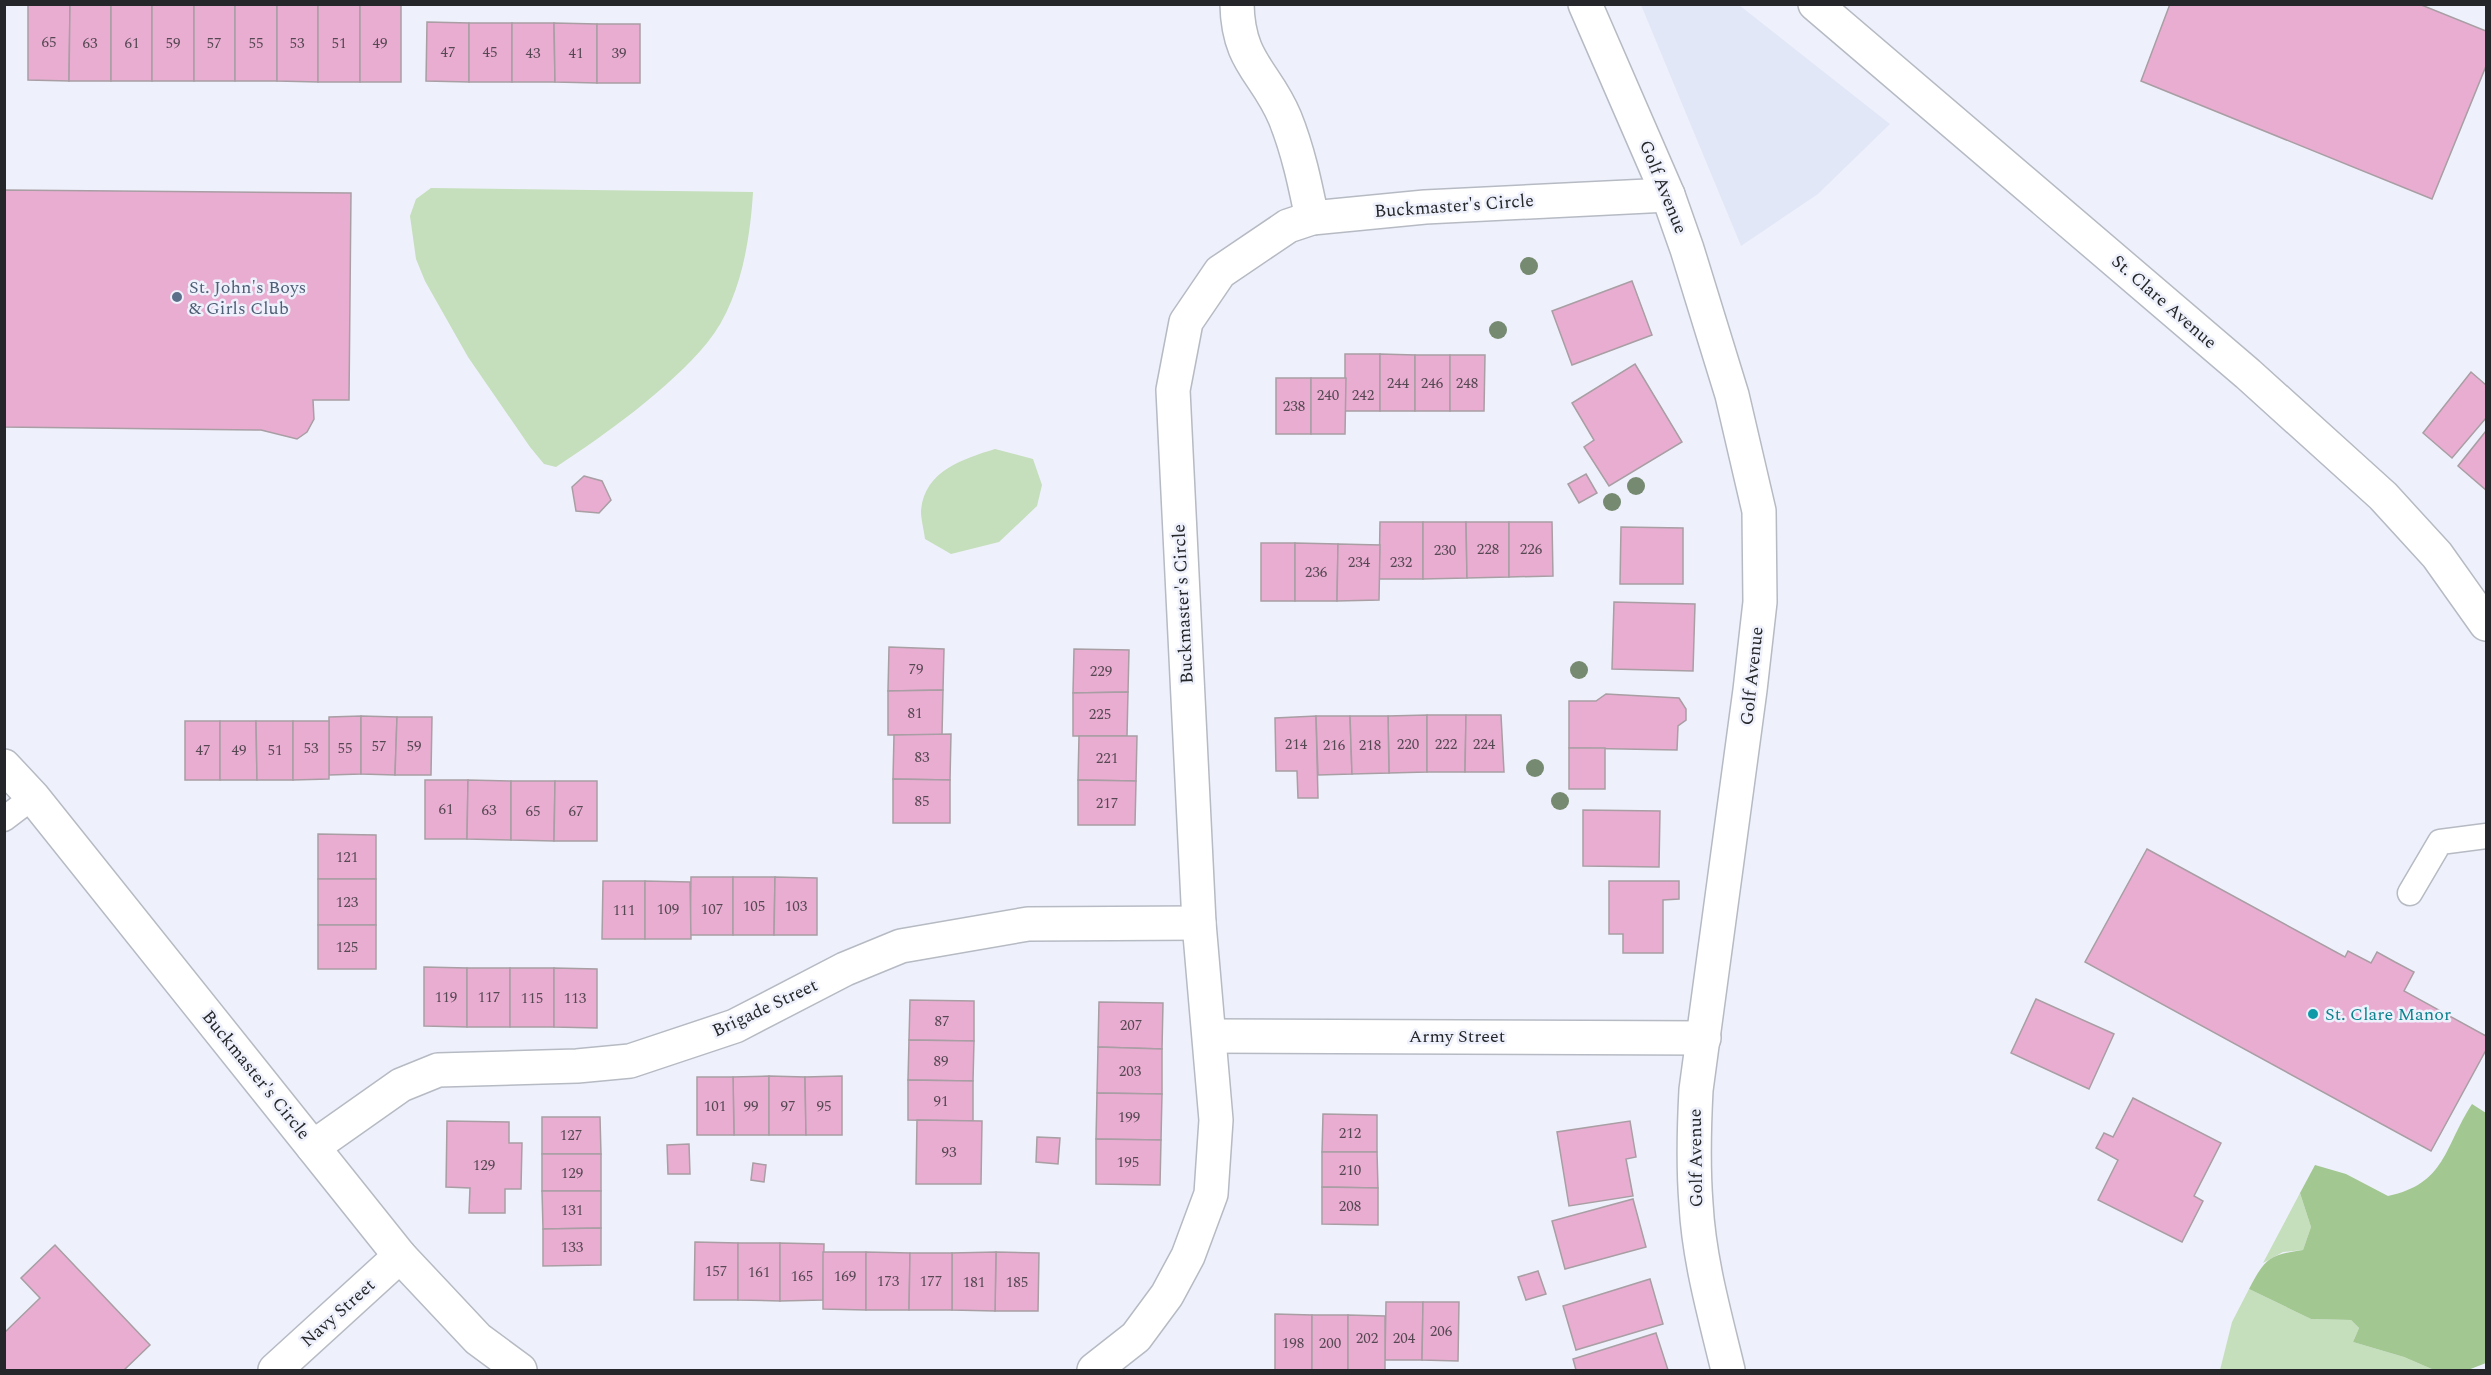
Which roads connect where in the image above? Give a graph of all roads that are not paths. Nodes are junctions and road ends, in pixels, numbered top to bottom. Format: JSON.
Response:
{"nodes":[{"id":1,"x":1237,"y":4,"type":"edge"},
{"id":2,"x":1585,"y":4,"type":"edge"},
{"id":3,"x":1815,"y":4,"type":"edge"},
{"id":4,"x":1668,"y":195,"type":"junction"},
{"id":5,"x":1312,"y":218,"type":"junction"},
{"id":6,"x":2487,"y":624,"type":"edge"},
{"id":7,"x":4,"y":766,"type":"edge"},
{"id":8,"x":33,"y":797,"type":"junction"},
{"id":9,"x":4,"y":819,"type":"edge"},
{"id":10,"x":2487,"y":836,"type":"edge"},
{"id":11,"x":2410,"y":893,"type":"dead end"},
{"id":12,"x":1199,"y":922,"type":"junction"},
{"id":13,"x":1210,"y":1036,"type":"junction"},
{"id":14,"x":1704,"y":1038,"type":"junction"},
{"id":15,"x":313,"y":1147,"type":"junction"},
{"id":16,"x":400,"y":1256,"type":"junction"},
{"id":17,"x":275,"y":1371,"type":"edge"},
{"id":18,"x":520,"y":1371,"type":"edge"},
{"id":19,"x":1094,"y":1371,"type":"edge"},
{"id":20,"x":1728,"y":1371,"type":"edge"}],
"edges":[{"from":1,"to":5,"type":"street"},
{"from":2,"to":4,"type":"street","name":"Golf Avenue"},
{"from":3,"to":6,"type":"street","name":"St. Clare Avenue"},
{"from":4,"to":5,"type":"street","name":"Buckmaster's Circle"},
{"from":4,"to":14,"type":"street","name":"Golf Avenue"},
{"from":5,"to":12,"type":"street","name":"Buckmaster's Circle"},
{"from":7,"to":8,"type":"street","name":"Buckmaster's Circle"},
{"from":8,"to":9,"type":"lane"},
{"from":8,"to":15,"type":"street","name":"Buckmaster's Circle"},
{"from":10,"to":11,"type":"lane"},
{"from":12,"to":13,"type":"street","name":"Buckmaster's Circle"},
{"from":12,"to":15,"type":"street","name":"Brigade Street"},
{"from":13,"to":14,"type":"street","name":"Army Street"},
{"from":13,"to":19,"type":"street","name":"Buckmaster's Circle"},
{"from":14,"to":20,"type":"street","name":"Golf Avenue"},
{"from":15,"to":16,"type":"street","name":"Buckmaster's Circle"},
{"from":16,"to":17,"type":"street","name":"Navy Street"},
{"from":16,"to":18,"type":"street","name":"Buckmaster's Circle"}]}
